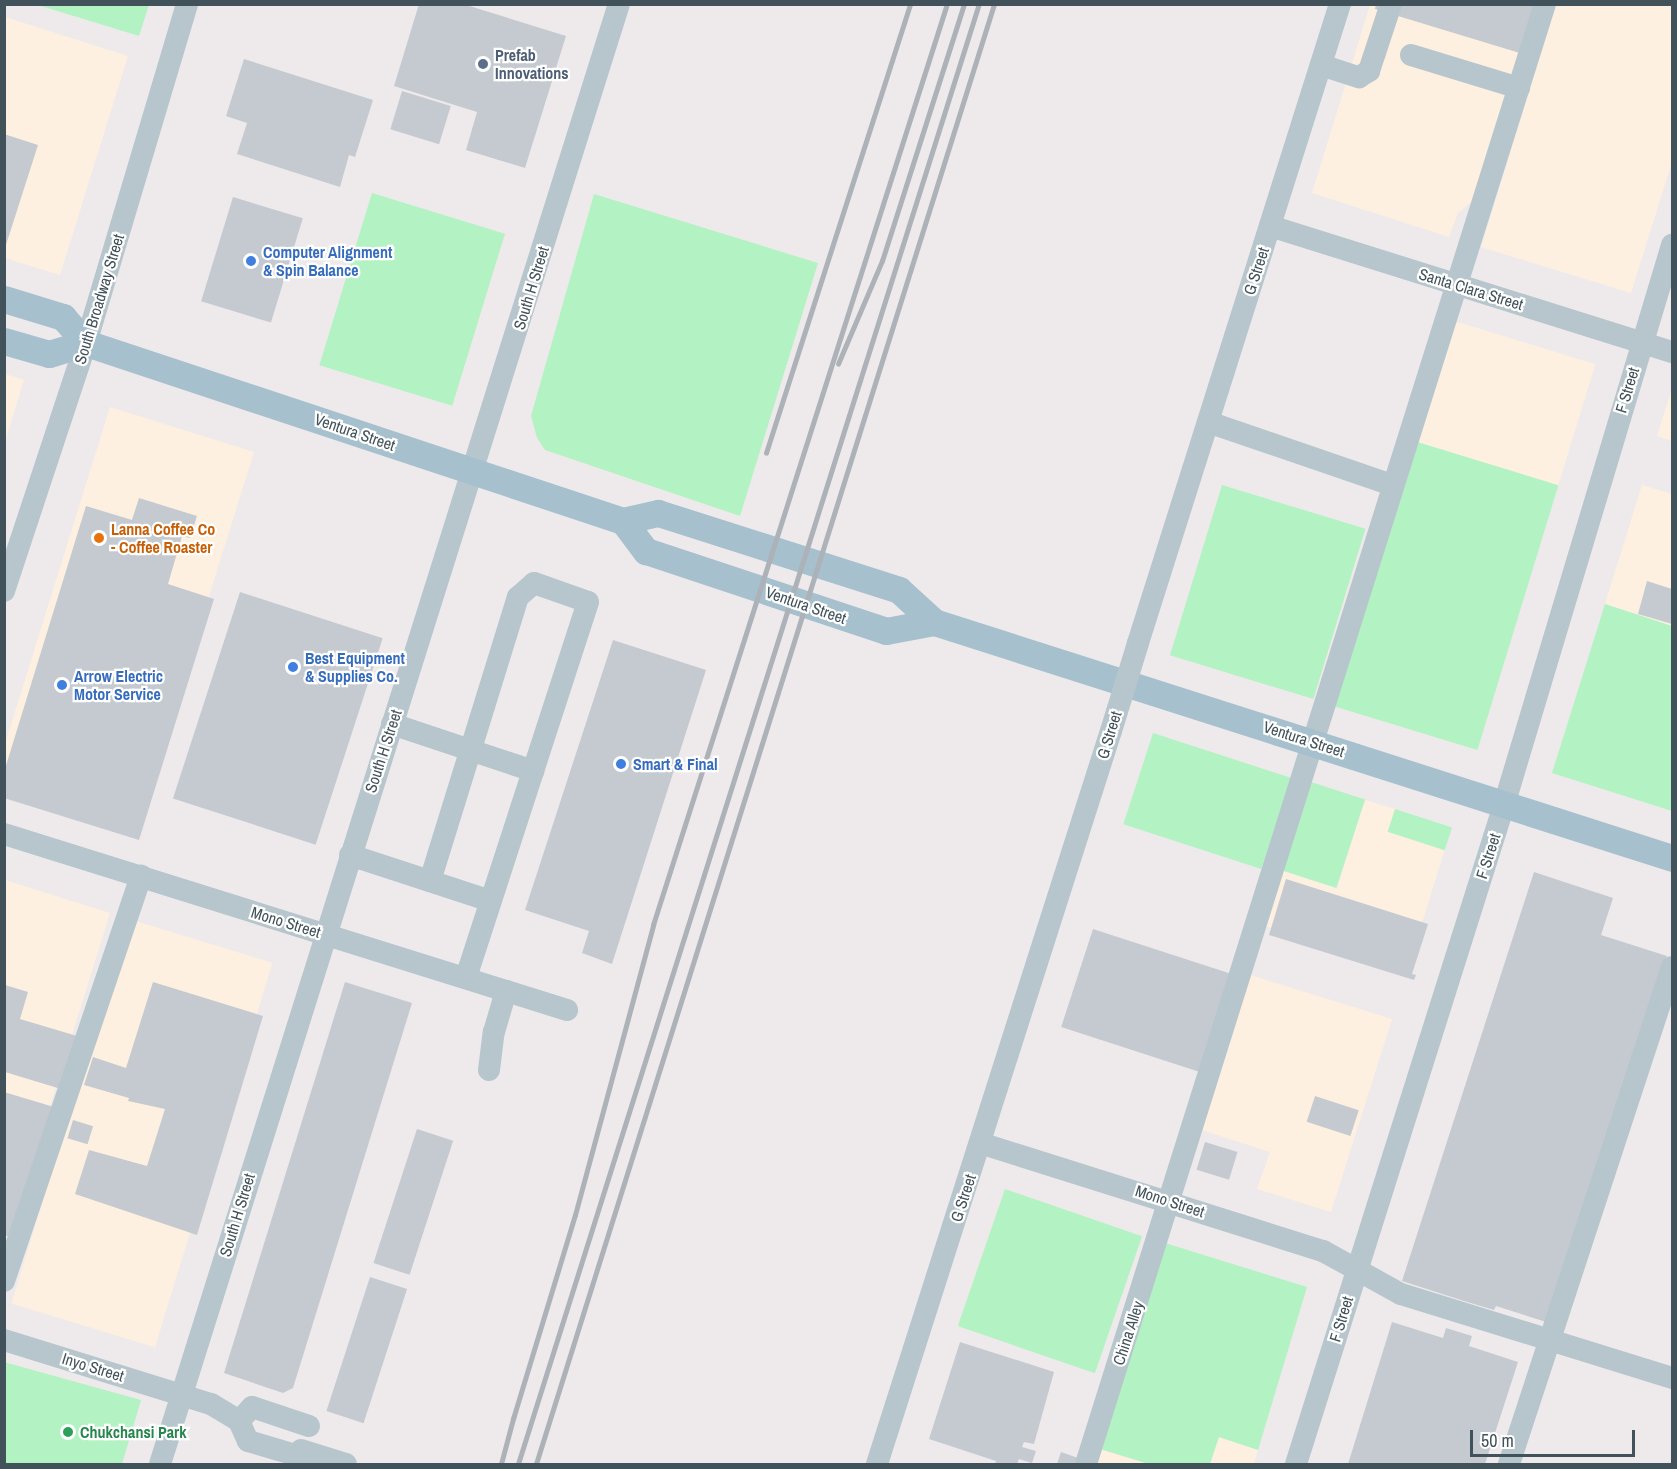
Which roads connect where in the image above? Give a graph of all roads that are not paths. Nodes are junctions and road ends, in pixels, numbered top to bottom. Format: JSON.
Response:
{"nodes":[{"id":1,"x":187,"y":4,"type":"edge"},
{"id":2,"x":1340,"y":4,"type":"edge"},
{"id":3,"x":1391,"y":4,"type":"edge"},
{"id":4,"x":1545,"y":4,"type":"edge"},
{"id":5,"x":614,"y":6,"type":"edge"},
{"id":6,"x":1411,"y":55,"type":"dead end"},
{"id":7,"x":1321,"y":65,"type":"junction"},
{"id":8,"x":1519,"y":88,"type":"junction"},
{"id":9,"x":1270,"y":226,"type":"junction"},
{"id":10,"x":1672,"y":245,"type":"edge"},
{"id":11,"x":1458,"y":284,"type":"junction"},
{"id":12,"x":4,"y":299,"type":"edge"},
{"id":13,"x":4,"y":341,"type":"edge"},
{"id":14,"x":1641,"y":342,"type":"junction"},
{"id":15,"x":87,"y":343,"type":"junction"},
{"id":16,"x":1672,"y":352,"type":"edge"},
{"id":17,"x":1208,"y":422,"type":"junction"},
{"id":18,"x":474,"y":473,"type":"junction"},
{"id":19,"x":1392,"y":485,"type":"junction"},
{"id":20,"x":623,"y":521,"type":"junction"},
{"id":21,"x":4,"y":591,"type":"edge"},
{"id":22,"x":934,"y":622,"type":"junction"},
{"id":23,"x":392,"y":724,"type":"junction"},
{"id":24,"x":1314,"y":741,"type":"junction"},
{"id":25,"x":471,"y":750,"type":"junction"},
{"id":26,"x":533,"y":771,"type":"junction"},
{"id":27,"x":1504,"y":805,"type":"junction"},
{"id":28,"x":4,"y":834,"type":"edge"},
{"id":29,"x":350,"y":855,"type":"junction"},
{"id":30,"x":1672,"y":858,"type":"edge"},
{"id":31,"x":141,"y":876,"type":"junction"},
{"id":32,"x":430,"y":881,"type":"junction"},
{"id":33,"x":491,"y":901,"type":"junction"},
{"id":34,"x":326,"y":934,"type":"junction"},
{"id":35,"x":1671,"y":977,"type":"edge"},
{"id":36,"x":466,"y":978,"type":"junction"},
{"id":37,"x":506,"y":991,"type":"junction"},
{"id":38,"x":567,"y":1010,"type":"dead end"},
{"id":39,"x":489,"y":1070,"type":"dead end"},
{"id":40,"x":980,"y":1143,"type":"junction"},
{"id":41,"x":1170,"y":1201,"type":"junction"},
{"id":42,"x":1357,"y":1268,"type":"junction"},
{"id":43,"x":4,"y":1281,"type":"edge"},
{"id":44,"x":4,"y":1340,"type":"edge"},
{"id":45,"x":1550,"y":1341,"type":"junction"},
{"id":46,"x":1672,"y":1378,"type":"edge"},
{"id":47,"x":181,"y":1394,"type":"junction"},
{"id":48,"x":238,"y":1421,"type":"junction"},
{"id":49,"x":309,"y":1426,"type":"dead end"},
{"id":50,"x":160,"y":1464,"type":"edge"},
{"id":51,"x":346,"y":1464,"type":"edge"},
{"id":52,"x":877,"y":1464,"type":"edge"},
{"id":53,"x":1086,"y":1464,"type":"edge"},
{"id":54,"x":1296,"y":1464,"type":"edge"},
{"id":55,"x":1509,"y":1464,"type":"edge"}],
"edges":[{"from":1,"to":15,"type":"street","name":"South Broadway Street"},
{"from":2,"to":7,"type":"street","name":"G Street"},
{"from":3,"to":7,"type":"street"},
{"from":4,"to":8,"type":"street","name":"China Alley"},
{"from":5,"to":18,"type":"street","name":"South H Street"},
{"from":6,"to":8,"type":"street"},
{"from":7,"to":9,"type":"street","name":"G Street"},
{"from":8,"to":11,"type":"street","name":"China Alley"},
{"from":9,"to":11,"type":"street","name":"Santa Clara Street"},
{"from":9,"to":17,"type":"street","name":"G Street"},
{"from":10,"to":14,"type":"street","name":"F Street"},
{"from":11,"to":14,"type":"street","name":"Santa Clara Street"},
{"from":11,"to":19,"type":"street","name":"China Alley"},
{"from":12,"to":15,"type":"main road","name":"Ventura Street"},
{"from":13,"to":15,"type":"main road"},
{"from":14,"to":16,"type":"street","name":"Santa Clara Street"},
{"from":14,"to":27,"type":"street","name":"F Street"},
{"from":15,"to":18,"type":"main road","name":"Ventura Street"},
{"from":15,"to":21,"type":"street","name":"South Broadway Street"},
{"from":17,"to":19,"type":"street"},
{"from":17,"to":40,"type":"street","name":"G Street","bridge":true},
{"from":18,"to":20,"type":"main road","name":"Ventura Street"},
{"from":18,"to":23,"type":"street","name":"South H Street"},
{"from":19,"to":24,"type":"street","name":"China Alley"},
{"from":20,"to":22,"type":"main road","name":"Ventura Street"},
{"from":20,"to":22,"type":"main road","name":"Ventura Street"},
{"from":22,"to":24,"type":"main road","name":"Ventura Street"},
{"from":23,"to":25,"type":"street"},
{"from":23,"to":29,"type":"street","name":"South H Street"},
{"from":24,"to":27,"type":"main road","name":"Ventura Street"},
{"from":24,"to":41,"type":"street","name":"China Alley"},
{"from":25,"to":26,"type":"street"},
{"from":25,"to":26,"type":"street"},
{"from":25,"to":32,"type":"street"},
{"from":26,"to":33,"type":"street"},
{"from":27,"to":30,"type":"main road","name":"Ventura Street"},
{"from":27,"to":42,"type":"street","name":"F Street"},
{"from":28,"to":31,"type":"street","name":"Mono Street"},
{"from":29,"to":32,"type":"street"},
{"from":29,"to":34,"type":"street","name":"South H Street"},
{"from":31,"to":34,"type":"street","name":"Mono Street"},
{"from":31,"to":43,"type":"street"},
{"from":32,"to":33,"type":"street"},
{"from":33,"to":36,"type":"street"},
{"from":34,"to":36,"type":"street","name":"Mono Street"},
{"from":34,"to":47,"type":"street","name":"South H Street"},
{"from":35,"to":45,"type":"street"},
{"from":36,"to":37,"type":"street","name":"Mono Street"},
{"from":37,"to":38,"type":"street","name":"Mono Street"},
{"from":37,"to":39,"type":"street"},
{"from":40,"to":41,"type":"street","name":"Mono Street"},
{"from":40,"to":52,"type":"street","name":"G Street"},
{"from":41,"to":42,"type":"street","name":"Mono Street"},
{"from":41,"to":53,"type":"street","name":"China Alley"},
{"from":42,"to":45,"type":"street","name":"Mono Street"},
{"from":42,"to":54,"type":"street","name":"F Street"},
{"from":44,"to":47,"type":"street","name":"Inyo Street"},
{"from":45,"to":46,"type":"street","name":"Mono Street"},
{"from":45,"to":55,"type":"street"},
{"from":47,"to":48,"type":"street","name":"Inyo Street"},
{"from":47,"to":50,"type":"street","name":"South H Street"},
{"from":48,"to":49,"type":"street"},
{"from":48,"to":51,"type":"street"}]}
